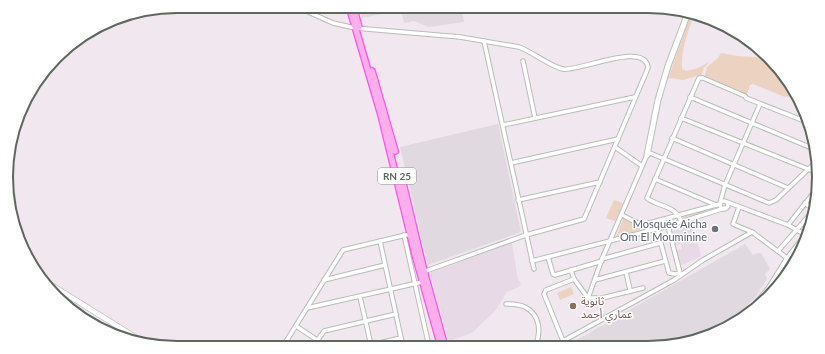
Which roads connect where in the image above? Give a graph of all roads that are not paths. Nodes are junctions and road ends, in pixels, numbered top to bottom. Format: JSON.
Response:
{"nodes":[{"id":1,"x":311,"y":13,"type":"edge"},
{"id":2,"x":351,"y":13,"type":"edge"},
{"id":3,"x":354,"y":13,"type":"edge"},
{"id":4,"x":686,"y":18,"type":"edge"},
{"id":5,"x":357,"y":28,"type":"junction"},
{"id":6,"x":484,"y":42,"type":"junction"},
{"id":7,"x":523,"y":61,"type":"dead end"},
{"id":8,"x":635,"y":97,"type":"junction"},
{"id":9,"x":690,"y":97,"type":"junction"},
{"id":10,"x":760,"y":104,"type":"junction"},
{"id":11,"x":535,"y":118,"type":"junction"},
{"id":12,"x":681,"y":118,"type":"junction"},
{"id":13,"x":802,"y":120,"type":"edge"},
{"id":14,"x":752,"y":123,"type":"junction"},
{"id":15,"x":503,"y":125,"type":"junction"},
{"id":16,"x":672,"y":138,"type":"junction"},
{"id":17,"x":618,"y":140,"type":"junction"},
{"id":18,"x":743,"y":144,"type":"junction"},
{"id":19,"x":615,"y":147,"type":"junction"},
{"id":20,"x":809,"y":147,"type":"edge"},
{"id":21,"x":647,"y":155,"type":"junction"},
{"id":22,"x":663,"y":159,"type":"junction"},
{"id":23,"x":511,"y":163,"type":"junction"},
{"id":24,"x":734,"y":165,"type":"junction"},
{"id":25,"x":642,"y":166,"type":"junction"},
{"id":26,"x":812,"y":166,"type":"edge"},
{"id":27,"x":808,"y":170,"type":"junction"},
{"id":28,"x":812,"y":171,"type":"edge"},
{"id":29,"x":655,"y":179,"type":"junction"},
{"id":30,"x":600,"y":182,"type":"junction"},
{"id":31,"x":725,"y":185,"type":"junction"},
{"id":32,"x":788,"y":188,"type":"junction"},
{"id":33,"x":811,"y":196,"type":"edge"},
{"id":34,"x":518,"y":200,"type":"junction"},
{"id":35,"x":727,"y":202,"type":"junction"},
{"id":36,"x":805,"y":203,"type":"junction"},
{"id":37,"x":719,"y":204,"type":"junction"},
{"id":38,"x":739,"y":207,"type":"junction"},
{"id":39,"x":809,"y":207,"type":"edge"},
{"id":40,"x":725,"y":208,"type":"junction"},
{"id":41,"x":622,"y":215,"type":"junction"},
{"id":42,"x":678,"y":215,"type":"junction"},
{"id":43,"x":807,"y":217,"type":"edge"},
{"id":44,"x":681,"y":221,"type":"junction"},
{"id":45,"x":642,"y":225,"type":"junction"},
{"id":46,"x":788,"y":225,"type":"junction"},
{"id":47,"x":668,"y":226,"type":"junction"},
{"id":48,"x":657,"y":229,"type":"junction"},
{"id":49,"x":796,"y":229,"type":"junction"},
{"id":50,"x":651,"y":230,"type":"junction"},
{"id":51,"x":752,"y":232,"type":"junction"},
{"id":52,"x":802,"y":233,"type":"edge"},
{"id":53,"x":410,"y":234,"type":"junction"},
{"id":54,"x":404,"y":235,"type":"junction"},
{"id":55,"x":526,"y":235,"type":"junction"},
{"id":56,"x":380,"y":241,"type":"junction"},
{"id":57,"x":610,"y":241,"type":"junction"},
{"id":58,"x":660,"y":243,"type":"junction"},
{"id":59,"x":797,"y":246,"type":"edge"},
{"id":60,"x":778,"y":251,"type":"junction"},
{"id":61,"x":548,"y":256,"type":"junction"},
{"id":62,"x":787,"y":258,"type":"junction"},
{"id":63,"x":602,"y":260,"type":"junction"},
{"id":64,"x":532,"y":261,"type":"junction"},
{"id":65,"x":665,"y":261,"type":"junction"},
{"id":66,"x":385,"y":265,"type":"junction"},
{"id":67,"x":534,"y":269,"type":"dead end"},
{"id":68,"x":571,"y":270,"type":"junction"},
{"id":69,"x":422,"y":272,"type":"junction"},
{"id":70,"x":626,"y":272,"type":"junction"},
{"id":71,"x":681,"y":274,"type":"junction"},
{"id":72,"x":574,"y":279,"type":"junction"},
{"id":73,"x":324,"y":280,"type":"junction"},
{"id":74,"x":595,"y":280,"type":"junction"},
{"id":75,"x":422,"y":282,"type":"junction"},
{"id":76,"x":415,"y":284,"type":"junction"},
{"id":77,"x":643,"y":288,"type":"dead end"},
{"id":78,"x":57,"y":289,"type":"edge"},
{"id":79,"x":391,"y":290,"type":"junction"},
{"id":80,"x":630,"y":290,"type":"junction"},
{"id":81,"x":762,"y":295,"type":"edge"},
{"id":82,"x":360,"y":297,"type":"junction"},
{"id":83,"x":588,"y":298,"type":"junction"},
{"id":84,"x":506,"y":304,"type":"dead end"},
{"id":85,"x":307,"y":308,"type":"junction"},
{"id":86,"x":396,"y":314,"type":"junction"},
{"id":87,"x":365,"y":321,"type":"junction"},
{"id":88,"x":296,"y":326,"type":"junction"},
{"id":89,"x":129,"y":333,"type":"edge"},
{"id":90,"x":401,"y":338,"type":"junction"},
{"id":91,"x":317,"y":340,"type":"joint"},
{"id":92,"x":286,"y":341,"type":"edge"},
{"id":93,"x":369,"y":341,"type":"edge"},
{"id":94,"x":389,"y":341,"type":"edge"},
{"id":95,"x":402,"y":341,"type":"edge"},
{"id":96,"x":427,"y":341,"type":"edge"},
{"id":97,"x":439,"y":341,"type":"edge"},
{"id":98,"x":444,"y":341,"type":"edge"},
{"id":99,"x":537,"y":341,"type":"edge"},
{"id":100,"x":563,"y":341,"type":"joint"}],
"edges":[{"from":1,"to":5,"type":"street"},
{"from":2,"to":5,"type":"main road","number":"RN 25"},
{"from":3,"to":5,"type":"main road","number":"RN 25"},
{"from":4,"to":21,"type":"main road"},
{"from":5,"to":6,"type":"street"},
{"from":5,"to":53,"type":"main road","number":"RN 25"},
{"from":5,"to":69,"type":"main road","number":"RN 25"},
{"from":6,"to":8,"type":"street"},
{"from":6,"to":15,"type":"street"},
{"from":7,"to":11,"type":"street"},
{"from":8,"to":11,"type":"street"},
{"from":8,"to":17,"type":"street"},
{"from":9,"to":10,"type":"street"},
{"from":9,"to":12,"type":"street"},
{"from":9,"to":14,"type":"street"},
{"from":10,"to":13,"type":"street"},
{"from":10,"to":14,"type":"street"},
{"from":11,"to":15,"type":"street"},
{"from":12,"to":16,"type":"street"},
{"from":12,"to":18,"type":"street"},
{"from":14,"to":18,"type":"street"},
{"from":14,"to":20,"type":"street"},
{"from":15,"to":23,"type":"street"},
{"from":16,"to":22,"type":"street"},
{"from":16,"to":24,"type":"street"},
{"from":17,"to":19,"type":"street"},
{"from":17,"to":23,"type":"street"},
{"from":18,"to":24,"type":"street"},
{"from":18,"to":27,"type":"street"},
{"from":19,"to":25,"type":"street"},
{"from":19,"to":30,"type":"street"},
{"from":21,"to":22,"type":"street"},
{"from":21,"to":25,"type":"street"},
{"from":22,"to":29,"type":"street"},
{"from":22,"to":31,"type":"street"},
{"from":23,"to":34,"type":"street"},
{"from":24,"to":31,"type":"street"},
{"from":24,"to":32,"type":"street"},
{"from":25,"to":41,"type":"street"},
{"from":26,"to":27,"type":"street"},
{"from":27,"to":28,"type":"street"},
{"from":27,"to":32,"type":"street"},
{"from":29,"to":37,"type":"street"},
{"from":29,"to":42,"type":"street"},
{"from":30,"to":34,"type":"street"},
{"from":30,"to":55,"type":"street"},
{"from":31,"to":32,"type":"street"},
{"from":31,"to":37,"type":"street"},
{"from":33,"to":36,"type":"street"},
{"from":34,"to":55,"type":"street"},
{"from":35,"to":37,"type":"street"},
{"from":35,"to":38,"type":"street"},
{"from":35,"to":40,"type":"street"},
{"from":36,"to":39,"type":"street"},
{"from":36,"to":46,"type":"street"},
{"from":37,"to":40,"type":"street"},
{"from":37,"to":42,"type":"street"},
{"from":38,"to":46,"type":"street"},
{"from":38,"to":51,"type":"street"},
{"from":40,"to":44,"type":"street"},
{"from":41,"to":45,"type":"street"},
{"from":41,"to":57,"type":"street"},
{"from":42,"to":44,"type":"street"},
{"from":42,"to":45,"type":"street"},
{"from":43,"to":49,"type":"street"},
{"from":44,"to":47,"type":"street"},
{"from":45,"to":50,"type":"street"},
{"from":46,"to":49,"type":"street"},
{"from":47,"to":48,"type":"street"},
{"from":47,"to":71,"type":"street"},
{"from":48,"to":50,"type":"street"},
{"from":48,"to":58,"type":"street"},
{"from":49,"to":52,"type":"street"},
{"from":49,"to":60,"type":"street"},
{"from":50,"to":57,"type":"street"},
{"from":51,"to":60,"type":"street"},
{"from":51,"to":71,"type":"street"},
{"from":53,"to":54,"type":"street"},
{"from":53,"to":69,"type":"main road","number":"RN 25"},
{"from":54,"to":56,"type":"street"},
{"from":54,"to":76,"type":"street"},
{"from":55,"to":64,"type":"street"},
{"from":55,"to":69,"type":"street"},
{"from":56,"to":66,"type":"street"},
{"from":56,"to":73,"type":"street"},
{"from":57,"to":61,"type":"street"},
{"from":57,"to":63,"type":"street"},
{"from":58,"to":63,"type":"street"},
{"from":58,"to":65,"type":"street"},
{"from":59,"to":62,"type":"street"},
{"from":60,"to":62,"type":"street"},
{"from":61,"to":64,"type":"street"},
{"from":61,"to":68,"type":"street"},
{"from":62,"to":81,"type":"street"},
{"from":63,"to":68,"type":"street"},
{"from":63,"to":74,"type":"street"},
{"from":64,"to":67,"type":"street"},
{"from":65,"to":70,"type":"street"},
{"from":65,"to":71,"type":"street"},
{"from":66,"to":73,"type":"street"},
{"from":66,"to":79,"type":"street"},
{"from":68,"to":72,"type":"street"},
{"from":69,"to":75,"type":"main road","number":"RN 25"},
{"from":69,"to":98,"type":"main road","number":"RN 25"},
{"from":70,"to":74,"type":"street"},
{"from":70,"to":80,"type":"street"},
{"from":71,"to":100,"type":"street"},
{"from":72,"to":83,"type":"street"},
{"from":72,"to":100,"type":"street"},
{"from":73,"to":85,"type":"street"},
{"from":74,"to":83,"type":"street"},
{"from":75,"to":76,"type":"street"},
{"from":75,"to":97,"type":"main road","number":"RN 25"},
{"from":76,"to":79,"type":"street"},
{"from":76,"to":96,"type":"street"},
{"from":77,"to":80,"type":"street"},
{"from":78,"to":89,"type":"street"},
{"from":79,"to":82,"type":"street"},
{"from":79,"to":86,"type":"street"},
{"from":80,"to":83,"type":"street"},
{"from":82,"to":85,"type":"street"},
{"from":82,"to":87,"type":"street"},
{"from":84,"to":99,"type":"street"},
{"from":85,"to":88,"type":"street"},
{"from":86,"to":87,"type":"street"},
{"from":86,"to":90,"type":"street"},
{"from":87,"to":91,"type":"street"},
{"from":87,"to":93,"type":"street"},
{"from":88,"to":91,"type":"street"},
{"from":88,"to":92,"type":"street"},
{"from":90,"to":94,"type":"street"},
{"from":90,"to":95,"type":"street"}]}
